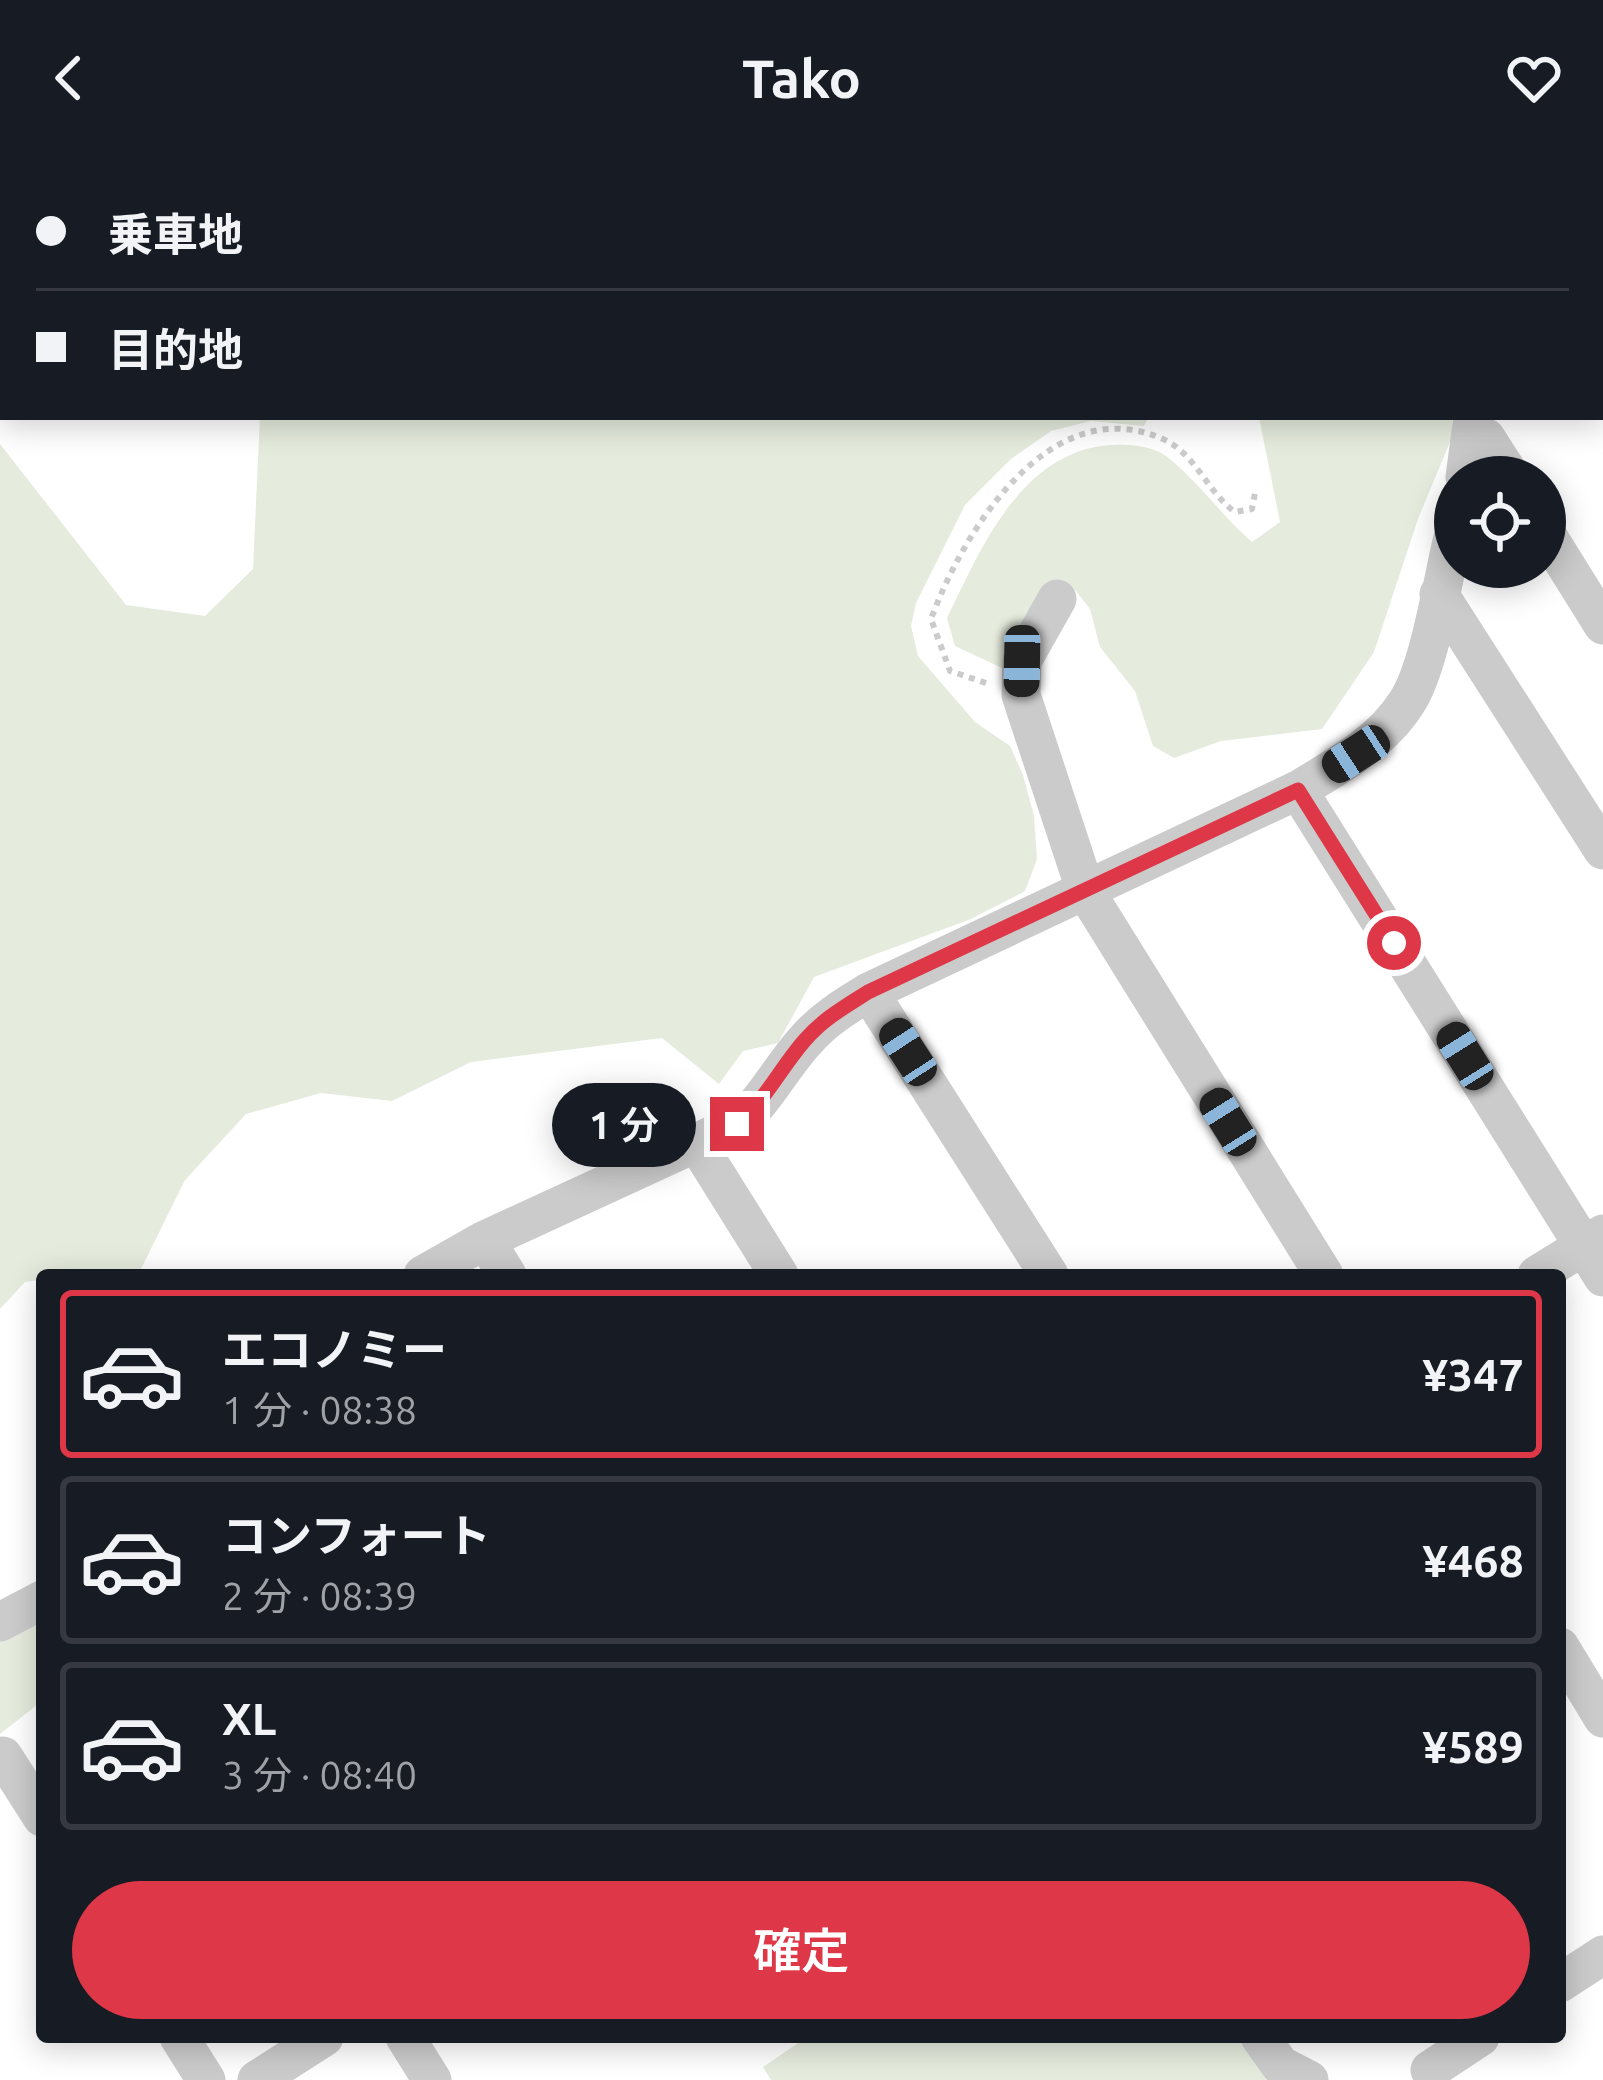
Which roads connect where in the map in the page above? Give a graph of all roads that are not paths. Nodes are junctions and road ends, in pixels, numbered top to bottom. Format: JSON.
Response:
{"nodes":[{"id":1,"x":1473,"y":425,"type":"edge"},
{"id":2,"x":1469,"y":456,"type":"edge"},
{"id":3,"x":1498,"y":456,"type":"edge"},
{"id":4,"x":1566,"y":566,"type":"edge"},
{"id":5,"x":1440,"y":588,"type":"edge"},
{"id":6,"x":1438,"y":594,"type":"junction"},
{"id":7,"x":1057,"y":599,"type":"dead end"},
{"id":8,"x":1603,"y":625,"type":"edge"},
{"id":9,"x":1298,"y":790,"type":"junction"},
{"id":10,"x":1603,"y":850,"type":"edge"},
{"id":11,"x":1086,"y":892,"type":"junction"},
{"id":12,"x":868,"y":992,"type":"junction"},
{"id":13,"x":697,"y":1144,"type":"junction"},
{"id":14,"x":1597,"y":1252,"type":"edge"},
{"id":15,"x":434,"y":1269,"type":"edge"},
{"id":16,"x":775,"y":1269,"type":"edge"},
{"id":17,"x":1045,"y":1269,"type":"edge"},
{"id":18,"x":1320,"y":1269,"type":"edge"},
{"id":19,"x":1553,"y":1269,"type":"edge"},
{"id":20,"x":36,"y":1603,"type":"edge"},
{"id":21,"x":0,"y":1622,"type":"edge"},
{"id":22,"x":1566,"y":1657,"type":"edge"},
{"id":23,"x":1603,"y":1718,"type":"edge"},
{"id":24,"x":3,"y":1756,"type":"dead end"},
{"id":25,"x":36,"y":1808,"type":"edge"},
{"id":26,"x":1603,"y":1954,"type":"edge"},
{"id":27,"x":1566,"y":1979,"type":"edge"},
{"id":28,"x":183,"y":2043,"type":"edge"},
{"id":29,"x":316,"y":2043,"type":"edge"},
{"id":30,"x":409,"y":2043,"type":"edge"},
{"id":31,"x":1264,"y":2043,"type":"edge"},
{"id":32,"x":1471,"y":2043,"type":"edge"},
{"id":33,"x":270,"y":2076,"type":"edge"},
{"id":34,"x":1423,"y":2077,"type":"edge"},
{"id":35,"x":206,"y":2080,"type":"edge"},
{"id":36,"x":432,"y":2080,"type":"edge"},
{"id":37,"x":1309,"y":2080,"type":"edge"}],
"edges":[{"from":1,"to":2,"type":"street"},
{"from":1,"to":3,"type":"street"},
{"from":4,"to":8,"type":"street"},
{"from":5,"to":6,"type":"street"},
{"from":6,"to":9,"type":"street"},
{"from":6,"to":10,"type":"street"},
{"from":7,"to":11,"type":"street"},
{"from":9,"to":11,"type":"street"},
{"from":9,"to":14,"type":"street"},
{"from":11,"to":12,"type":"street"},
{"from":11,"to":18,"type":"street"},
{"from":12,"to":13,"type":"street"},
{"from":12,"to":17,"type":"street"},
{"from":13,"to":15,"type":"street"},
{"from":13,"to":16,"type":"street"},
{"from":14,"to":19,"type":"street"},
{"from":20,"to":21,"type":"street"},
{"from":22,"to":23,"type":"street"},
{"from":24,"to":25,"type":"street"},
{"from":26,"to":27,"type":"street"},
{"from":28,"to":35,"type":"street"},
{"from":29,"to":33,"type":"street"},
{"from":30,"to":36,"type":"street"},
{"from":31,"to":37,"type":"street"},
{"from":32,"to":34,"type":"street"}]}
